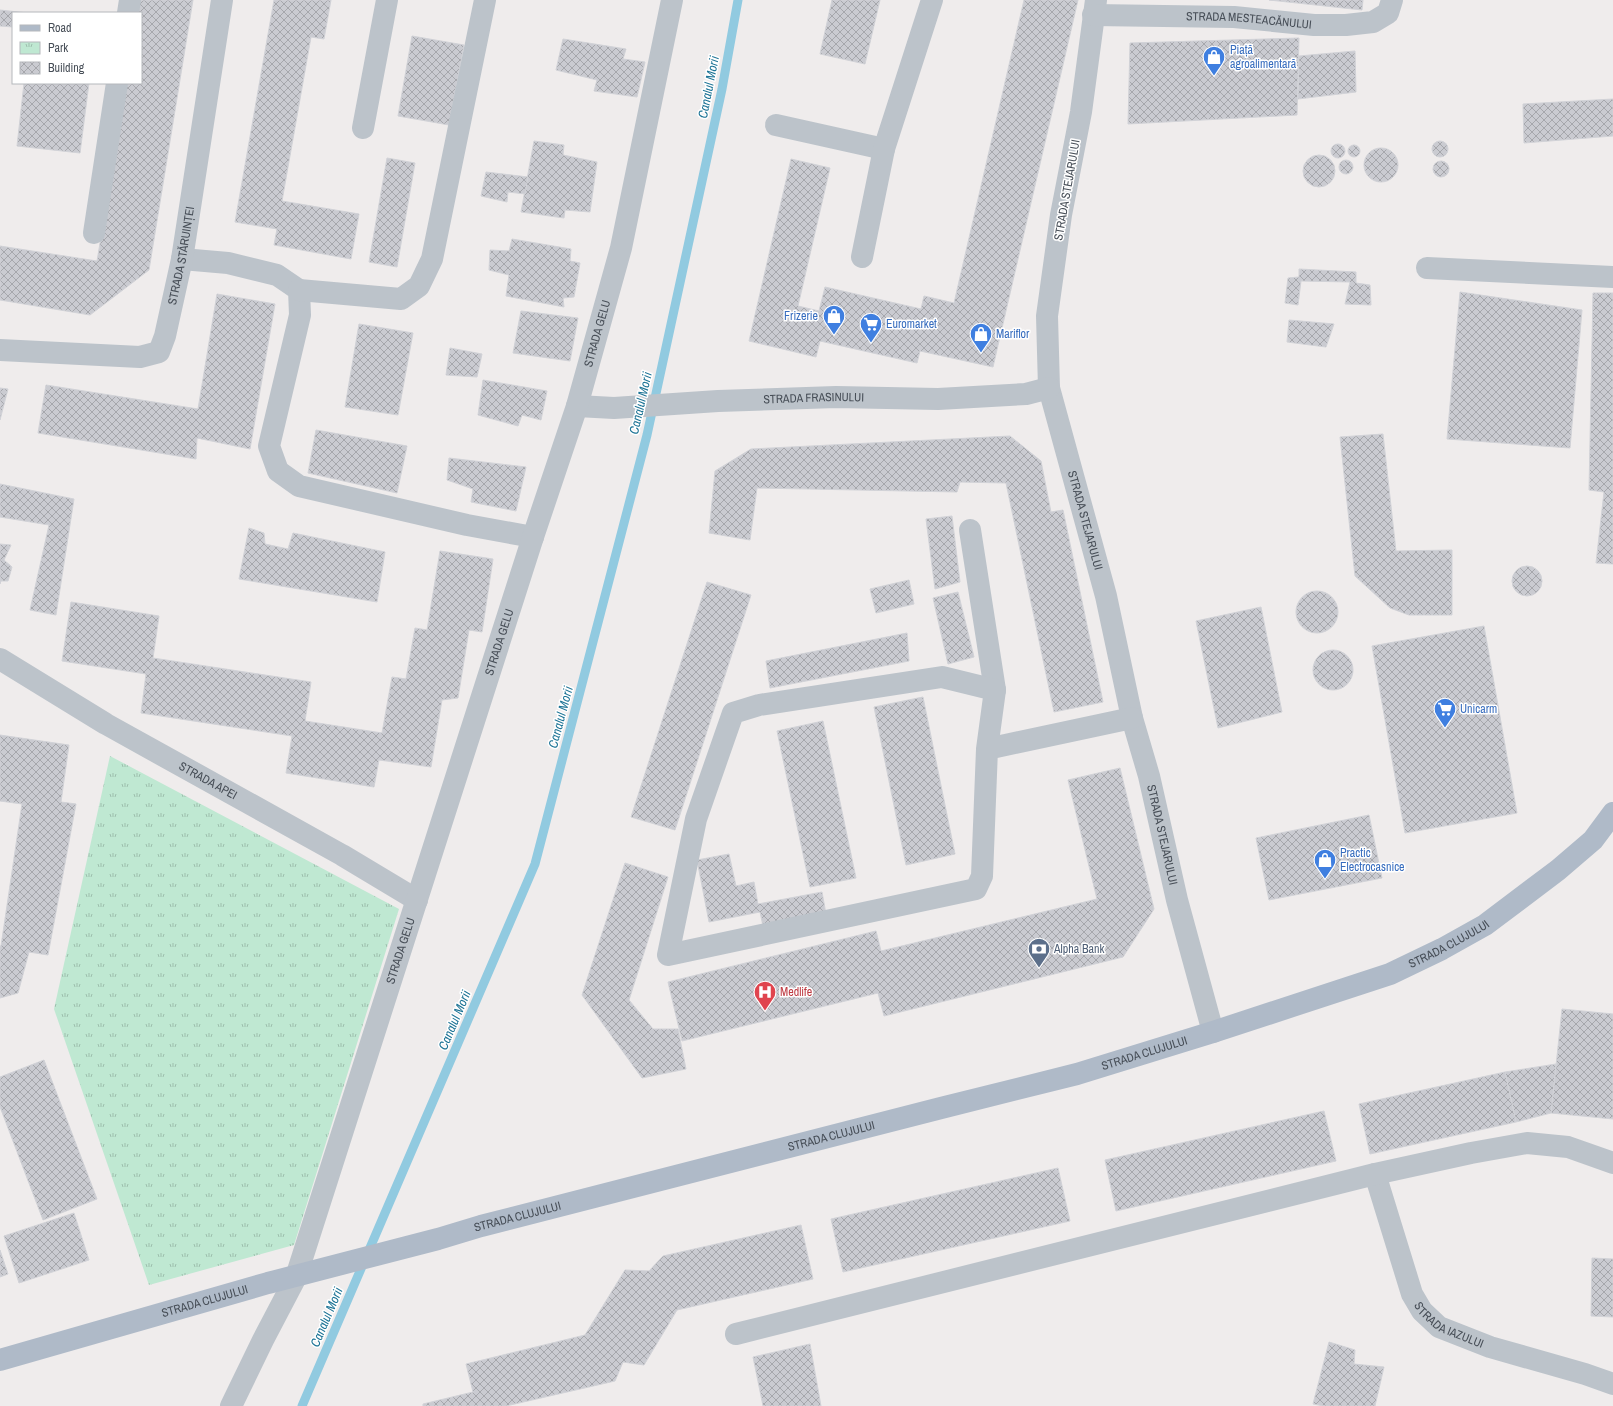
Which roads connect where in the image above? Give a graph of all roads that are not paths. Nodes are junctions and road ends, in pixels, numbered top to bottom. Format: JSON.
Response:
{"nodes":[{"id":1,"x":130,"y":0,"type":"edge"},
{"id":2,"x":222,"y":0,"type":"edge"},
{"id":3,"x":387,"y":0,"type":"edge"},
{"id":4,"x":485,"y":0,"type":"edge"},
{"id":5,"x":672,"y":0,"type":"edge"},
{"id":6,"x":932,"y":0,"type":"edge"},
{"id":7,"x":1392,"y":0,"type":"edge"},
{"id":8,"x":1095,"y":7,"type":"edge"},
{"id":9,"x":1235,"y":8,"type":"edge"},
{"id":10,"x":128,"y":12,"type":"edge"},
{"id":11,"x":117,"y":84,"type":"edge"},
{"id":12,"x":776,"y":125,"type":"dead end"},
{"id":13,"x":363,"y":128,"type":"dead end"},
{"id":14,"x":884,"y":149,"type":"junction"},
{"id":15,"x":94,"y":233,"type":"dead end"},
{"id":16,"x":862,"y":257,"type":"dead end"},
{"id":17,"x":182,"y":259,"type":"junction"},
{"id":18,"x":1427,"y":268,"type":"dead end"},
{"id":19,"x":1613,"y":277,"type":"edge"},
{"id":20,"x":298,"y":290,"type":"junction"},
{"id":21,"x":0,"y":350,"type":"edge"},
{"id":22,"x":1049,"y":388,"type":"junction"},
{"id":23,"x":578,"y":406,"type":"junction"},
{"id":24,"x":970,"y":530,"type":"dead end"},
{"id":25,"x":533,"y":537,"type":"junction"},
{"id":26,"x":0,"y":659,"type":"edge"},
{"id":27,"x":995,"y":690,"type":"junction"},
{"id":28,"x":1132,"y":718,"type":"junction"},
{"id":29,"x":988,"y":749,"type":"junction"},
{"id":30,"x":1613,"y":813,"type":"edge"},
{"id":31,"x":417,"y":900,"type":"junction"},
{"id":32,"x":1213,"y":1032,"type":"junction"},
{"id":33,"x":1613,"y":1163,"type":"edge"},
{"id":34,"x":1375,"y":1174,"type":"junction"},
{"id":35,"x":296,"y":1277,"type":"junction"},
{"id":36,"x":736,"y":1334,"type":"dead end"},
{"id":37,"x":0,"y":1360,"type":"edge"},
{"id":38,"x":1613,"y":1384,"type":"edge"},
{"id":39,"x":231,"y":1406,"type":"edge"}],
"edges":[{"from":1,"to":10,"type":"street"},
{"from":2,"to":17,"type":"street","name":"STRADA STĂRUINȚEI"},
{"from":3,"to":13,"type":"street"},
{"from":4,"to":20,"type":"street"},
{"from":5,"to":23,"type":"street","name":"STRADA GELU"},
{"from":6,"to":14,"type":"street"},
{"from":7,"to":9,"type":"street","name":"STRADA MESTEACĂNULUI"},
{"from":8,"to":9,"type":"street","name":"STRADA MESTEACĂNULUI"},
{"from":8,"to":22,"type":"street","name":"STRADA STEJARULUI"},
{"from":11,"to":15,"type":"street"},
{"from":12,"to":14,"type":"street"},
{"from":14,"to":16,"type":"street"},
{"from":17,"to":20,"type":"street"},
{"from":17,"to":21,"type":"street","name":"STRADA STĂRUINȚEI"},
{"from":18,"to":19,"type":"street"},
{"from":20,"to":25,"type":"street"},
{"from":22,"to":23,"type":"street","name":"STRADA FRASINULUI"},
{"from":22,"to":28,"type":"street","name":"STRADA STEJARULUI"},
{"from":23,"to":25,"type":"street","name":"STRADA GELU"},
{"from":24,"to":27,"type":"street"},
{"from":25,"to":31,"type":"street","name":"STRADA GELU"},
{"from":26,"to":31,"type":"street","name":"STRADA APEI"},
{"from":27,"to":29,"type":"street"},
{"from":27,"to":29,"type":"street"},
{"from":28,"to":29,"type":"street"},
{"from":28,"to":32,"type":"street","name":"STRADA STEJARULUI"},
{"from":30,"to":32,"type":"main road","name":"STRADA CLUJULUI"},
{"from":31,"to":35,"type":"street","name":"STRADA GELU"},
{"from":32,"to":35,"type":"main road","name":"STRADA CLUJULUI"},
{"from":33,"to":34,"type":"street"},
{"from":34,"to":36,"type":"street"},
{"from":34,"to":38,"type":"street","name":"STRADA IAZULUI"},
{"from":35,"to":37,"type":"main road","name":"STRADA CLUJULUI"},
{"from":35,"to":39,"type":"street","name":"STRADA GELU"}]}
